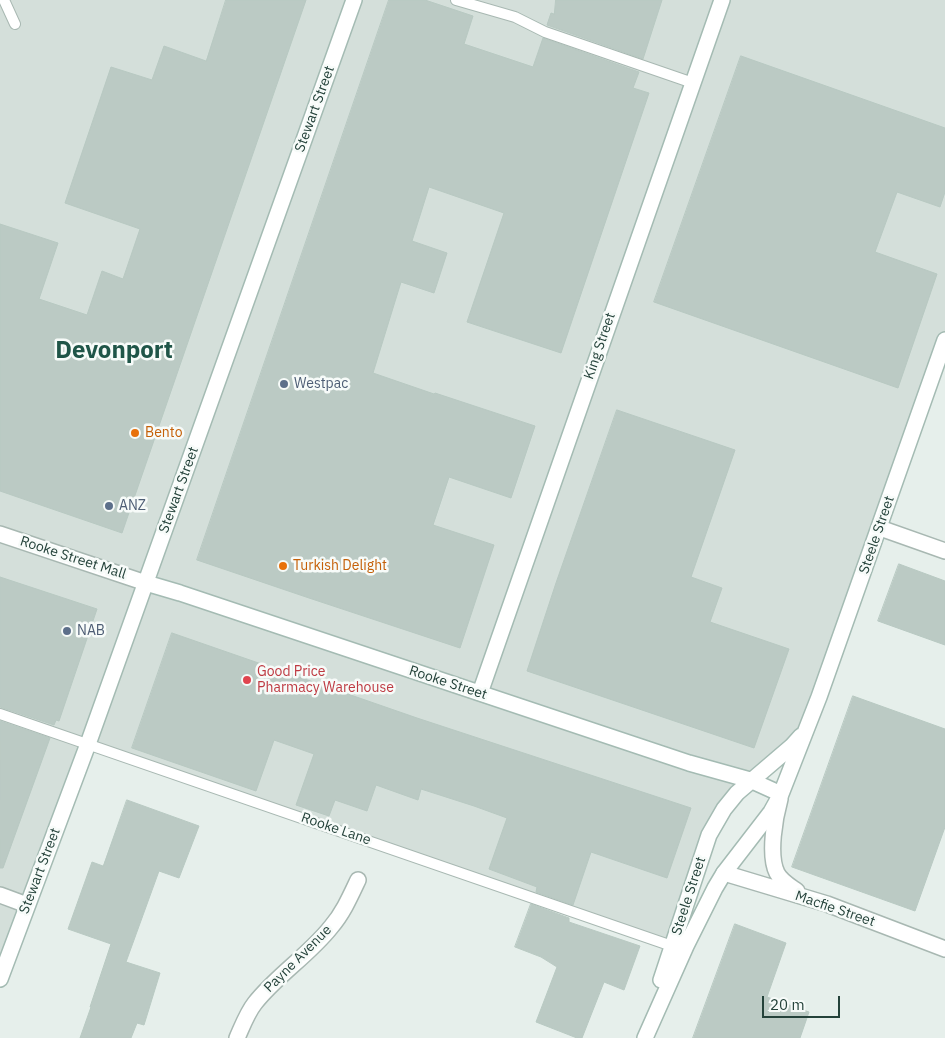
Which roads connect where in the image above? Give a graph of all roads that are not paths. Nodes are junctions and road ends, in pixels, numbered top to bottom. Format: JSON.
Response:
{"nodes":[{"id":1,"x":4,"y":0,"type":"edge"},
{"id":2,"x":354,"y":0,"type":"edge"},
{"id":3,"x":456,"y":0,"type":"edge"},
{"id":4,"x":722,"y":0,"type":"edge"},
{"id":5,"x":14,"y":24,"type":"dead end"},
{"id":6,"x":693,"y":83,"type":"junction"},
{"id":7,"x":945,"y":340,"type":"edge"},
{"id":8,"x":880,"y":528,"type":"junction"},
{"id":9,"x":0,"y":534,"type":"edge"},
{"id":10,"x":945,"y":551,"type":"edge"},
{"id":11,"x":146,"y":583,"type":"junction"},
{"id":12,"x":480,"y":693,"type":"junction"},
{"id":13,"x":0,"y":714,"type":"edge"},
{"id":14,"x":807,"y":729,"type":"junction"},
{"id":15,"x":88,"y":744,"type":"junction"},
{"id":16,"x":750,"y":780,"type":"junction"},
{"id":17,"x":781,"y":794,"type":"junction"},
{"id":18,"x":724,"y":872,"type":"junction"},
{"id":19,"x":358,"y":880,"type":"dead end"},
{"id":20,"x":0,"y":895,"type":"edge"},
{"id":21,"x":811,"y":899,"type":"junction"},
{"id":22,"x":27,"y":905,"type":"junction"},
{"id":23,"x":672,"y":946,"type":"junction"},
{"id":24,"x":945,"y":949,"type":"edge"},
{"id":25,"x":0,"y":979,"type":"edge"},
{"id":26,"x":237,"y":1038,"type":"edge"},
{"id":27,"x":643,"y":1038,"type":"edge"}],
"edges":[{"from":1,"to":5,"type":"lane"},
{"from":2,"to":11,"type":"street","name":"Stewart Street"},
{"from":3,"to":6,"type":"lane"},
{"from":4,"to":6,"type":"street","name":"King Street"},
{"from":6,"to":12,"type":"street","name":"King Street"},
{"from":7,"to":8,"type":"street","name":"Steele Street"},
{"from":8,"to":10,"type":"street"},
{"from":8,"to":14,"type":"street","name":"Steele Street"},
{"from":9,"to":11,"type":"street","name":"Rooke Street Mall"},
{"from":11,"to":12,"type":"street","name":"Rooke Street"},
{"from":11,"to":15,"type":"street","name":"Stewart Street"},
{"from":12,"to":16,"type":"street","name":"Rooke Street"},
{"from":13,"to":15,"type":"lane","name":"Rooke Lane"},
{"from":14,"to":16,"type":"street","name":"Steele Street"},
{"from":14,"to":17,"type":"street","name":"Steele Street"},
{"from":15,"to":22,"type":"street","name":"Stewart Street"},
{"from":15,"to":23,"type":"lane","name":"Rooke Lane"},
{"from":16,"to":17,"type":"street","name":"Rooke Street"},
{"from":16,"to":23,"type":"street","name":"Steele Street"},
{"from":17,"to":18,"type":"street","name":"Steele Street"},
{"from":17,"to":21,"type":"street"},
{"from":18,"to":21,"type":"street","name":"Macfie Street"},
{"from":18,"to":27,"type":"street","name":"Steele Street"},
{"from":19,"to":26,"type":"street","name":"Payne Avenue"},
{"from":20,"to":22,"type":"street"},
{"from":21,"to":24,"type":"street","name":"Macfie Street"},
{"from":22,"to":25,"type":"street","name":"Stewart Street"},
{"from":23,"to":27,"type":"street","name":"Steele Street"}]}
